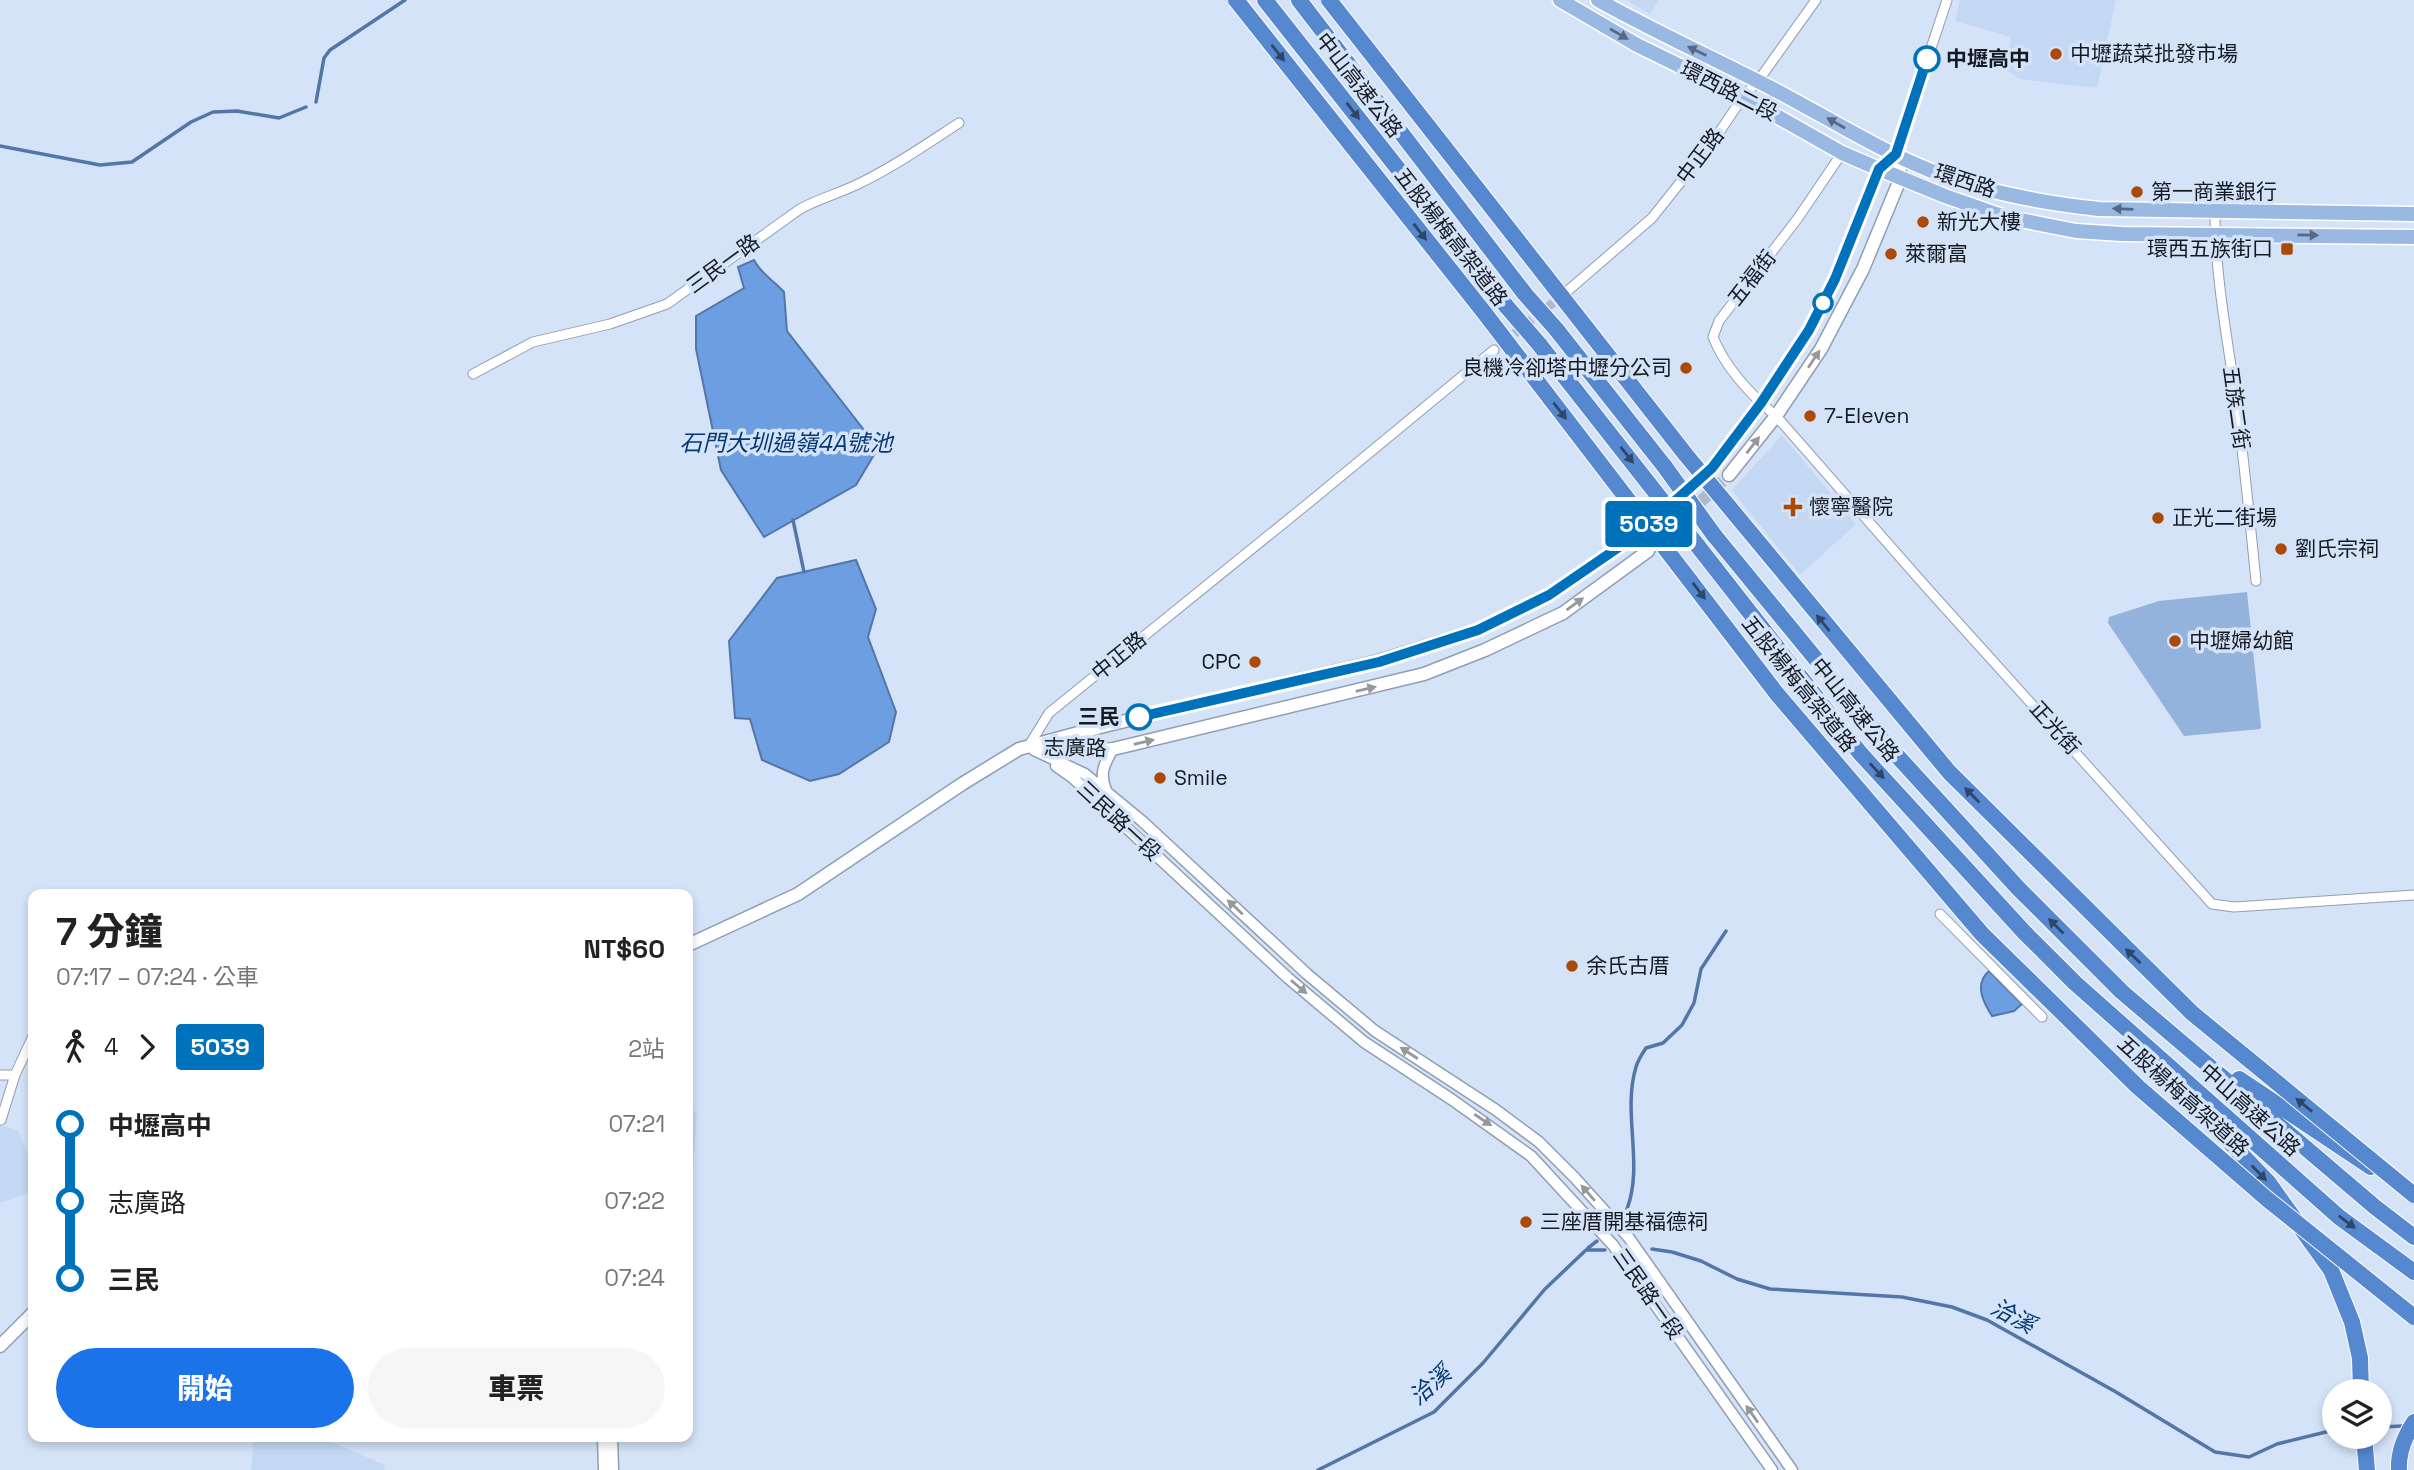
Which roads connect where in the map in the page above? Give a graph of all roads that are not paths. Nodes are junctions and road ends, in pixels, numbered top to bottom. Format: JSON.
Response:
{"nodes":[{"id":1,"x":1236,"y":0,"type":"edge"},
{"id":2,"x":1265,"y":0,"type":"edge"},
{"id":3,"x":1299,"y":0,"type":"edge"},
{"id":4,"x":1329,"y":0,"type":"edge"},
{"id":5,"x":1560,"y":0,"type":"edge"},
{"id":6,"x":1598,"y":0,"type":"edge"},
{"id":7,"x":1816,"y":0,"type":"edge"},
{"id":8,"x":1947,"y":0,"type":"edge"},
{"id":9,"x":1758,"y":81,"type":"junction"},
{"id":10,"x":1743,"y":97,"type":"junction"},
{"id":11,"x":959,"y":123,"type":"dead end"},
{"id":12,"x":1842,"y":153,"type":"junction"},
{"id":13,"x":1896,"y":154,"type":"junction"},
{"id":14,"x":1879,"y":169,"type":"junction"},
{"id":15,"x":1901,"y":177,"type":"junction"},
{"id":16,"x":2216,"y":212,"type":"junction"},
{"id":17,"x":2414,"y":214,"type":"edge"},
{"id":18,"x":2215,"y":234,"type":"junction"},
{"id":19,"x":2414,"y":237,"type":"edge"},
{"id":20,"x":1564,"y":294,"type":"tunnel mouth"},
{"id":21,"x":1494,"y":350,"type":"tunnel mouth"},
{"id":22,"x":473,"y":374,"type":"dead end"},
{"id":23,"x":1761,"y":403,"type":"junction"},
{"id":24,"x":1776,"y":416,"type":"junction"},
{"id":25,"x":1712,"y":468,"type":"tunnel mouth"},
{"id":26,"x":1729,"y":475,"type":"tunnel mouth"},
{"id":27,"x":1638,"y":534,"type":"tunnel mouth"},
{"id":28,"x":1648,"y":551,"type":"tunnel mouth"},
{"id":29,"x":2256,"y":582,"type":"dead end"},
{"id":30,"x":1028,"y":747,"type":"junction"},
{"id":31,"x":1113,"y":749,"type":"junction"},
{"id":32,"x":1107,"y":793,"type":"junction"},
{"id":33,"x":2414,"y":895,"type":"edge"},
{"id":34,"x":1940,"y":915,"type":"dead end"},
{"id":35,"x":693,"y":943,"type":"edge"},
{"id":36,"x":2076,"y":983,"type":"junction"},
{"id":37,"x":2122,"y":992,"type":"junction"},
{"id":38,"x":2042,"y":1017,"type":"dead end"},
{"id":39,"x":28,"y":1047,"type":"edge"},
{"id":40,"x":0,"y":1075,"type":"edge"},
{"id":41,"x":15,"y":1075,"type":"junction"},
{"id":42,"x":1,"y":1121,"type":"edge"},
{"id":43,"x":2414,"y":1195,"type":"edge"},
{"id":44,"x":2414,"y":1237,"type":"edge"},
{"id":45,"x":1629,"y":1238,"type":"junction"},
{"id":46,"x":1613,"y":1245,"type":"junction"},
{"id":47,"x":2414,"y":1272,"type":"edge"},
{"id":48,"x":2414,"y":1317,"type":"edge"},
{"id":49,"x":28,"y":1318,"type":"edge"},
{"id":50,"x":0,"y":1346,"type":"edge"},
{"id":51,"x":2361,"y":1379,"type":"edge"},
{"id":52,"x":2414,"y":1422,"type":"edge"},
{"id":53,"x":603,"y":1442,"type":"edge"},
{"id":54,"x":612,"y":1442,"type":"edge"},
{"id":55,"x":2365,"y":1449,"type":"edge"},
{"id":56,"x":604,"y":1470,"type":"edge"},
{"id":57,"x":613,"y":1470,"type":"edge"},
{"id":58,"x":1772,"y":1470,"type":"edge"},
{"id":59,"x":1792,"y":1470,"type":"edge"},
{"id":60,"x":2367,"y":1470,"type":"edge"},
{"id":61,"x":2399,"y":1470,"type":"edge"}],
"edges":[{"from":1,"to":48,"type":"highway","name":"五股楊梅高架道路","one_way":true,"bridge":true},
{"from":2,"to":36,"type":"highway","name":"中山高速公路","one_way":true,"bridge":true},
{"from":37,"to":3,"type":"highway","name":"中山高速公路","one_way":true,"bridge":true},
{"from":43,"to":4,"type":"highway","one_way":true,"bridge":true},
{"from":5,"to":10,"type":"main road","name":"環西路二段","one_way":true},
{"from":9,"to":6,"type":"main road","name":"環西路二段","one_way":true},
{"from":7,"to":9,"type":"street","name":"中正路"},
{"from":8,"to":13,"type":"street"},
{"from":9,"to":10,"type":"street","name":"中正路"},
{"from":13,"to":9,"type":"main road","name":"環西路二段","one_way":true},
{"from":10,"to":12,"type":"main road","name":"環西路二段"},
{"from":10,"to":20,"type":"street","name":"中正路"},
{"from":11,"to":22,"type":"street","name":"三民一路"},
{"from":12,"to":14,"type":"main road","name":"環西路二段"},
{"from":12,"to":23,"type":"street","name":"五福街"},
{"from":13,"to":14,"type":"main road"},
{"from":13,"to":15,"type":"main road"},
{"from":16,"to":13,"type":"main road","name":"環西路","one_way":true},
{"from":14,"to":15,"type":"main road","name":"環西路二段"},
{"from":14,"to":23,"type":"main road"},
{"from":15,"to":18,"type":"main road","name":"環西路"},
{"from":24,"to":15,"type":"main road","one_way":true},
{"from":16,"to":17,"type":"main road","name":"環西路"},
{"from":16,"to":18,"type":"street","name":"五族二街"},
{"from":18,"to":19,"type":"main road","name":"環西路","one_way":true},
{"from":18,"to":29,"type":"street","name":"五族二街"},
{"from":21,"to":30,"type":"street","name":"中正路"},
{"from":23,"to":24,"type":"street","name":"正光街"},
{"from":23,"to":25,"type":"main road"},
{"from":26,"to":24,"type":"main road","one_way":true},
{"from":24,"to":33,"type":"street","name":"正光街"},
{"from":27,"to":30,"type":"main road","name":"志廣路"},
{"from":31,"to":28,"type":"main road","name":"志廣路","one_way":true},
{"from":30,"to":31,"type":"main road","name":"志廣路"},
{"from":30,"to":32,"type":"street","name":"三民路一段"},
{"from":30,"to":35,"type":"main road"},
{"from":30,"to":46,"type":"street","name":"三民路一段","one_way":true},
{"from":31,"to":32,"type":"street"},
{"from":45,"to":32,"type":"street","name":"三民路一段","one_way":true},
{"from":34,"to":38,"type":"street"},
{"from":36,"to":47,"type":"highway","name":"中山高速公路","one_way":true},
{"from":36,"to":51,"type":"highway","one_way":true},
{"from":37,"to":43,"type":"highway"},
{"from":37,"to":44,"type":"highway","name":"中山高速公路"},
{"from":39,"to":41,"type":"street"},
{"from":40,"to":41,"type":"street"},
{"from":41,"to":42,"type":"street"},
{"from":45,"to":46,"type":"street"},
{"from":59,"to":45,"type":"street","name":"三民路一段","one_way":true},
{"from":46,"to":58,"type":"street","name":"三民路一段"},
{"from":49,"to":50,"type":"main road"},
{"from":52,"to":61,"type":"highway"},
{"from":53,"to":56,"type":"street"},
{"from":54,"to":57,"type":"street"},
{"from":55,"to":60,"type":"highway"}]}
